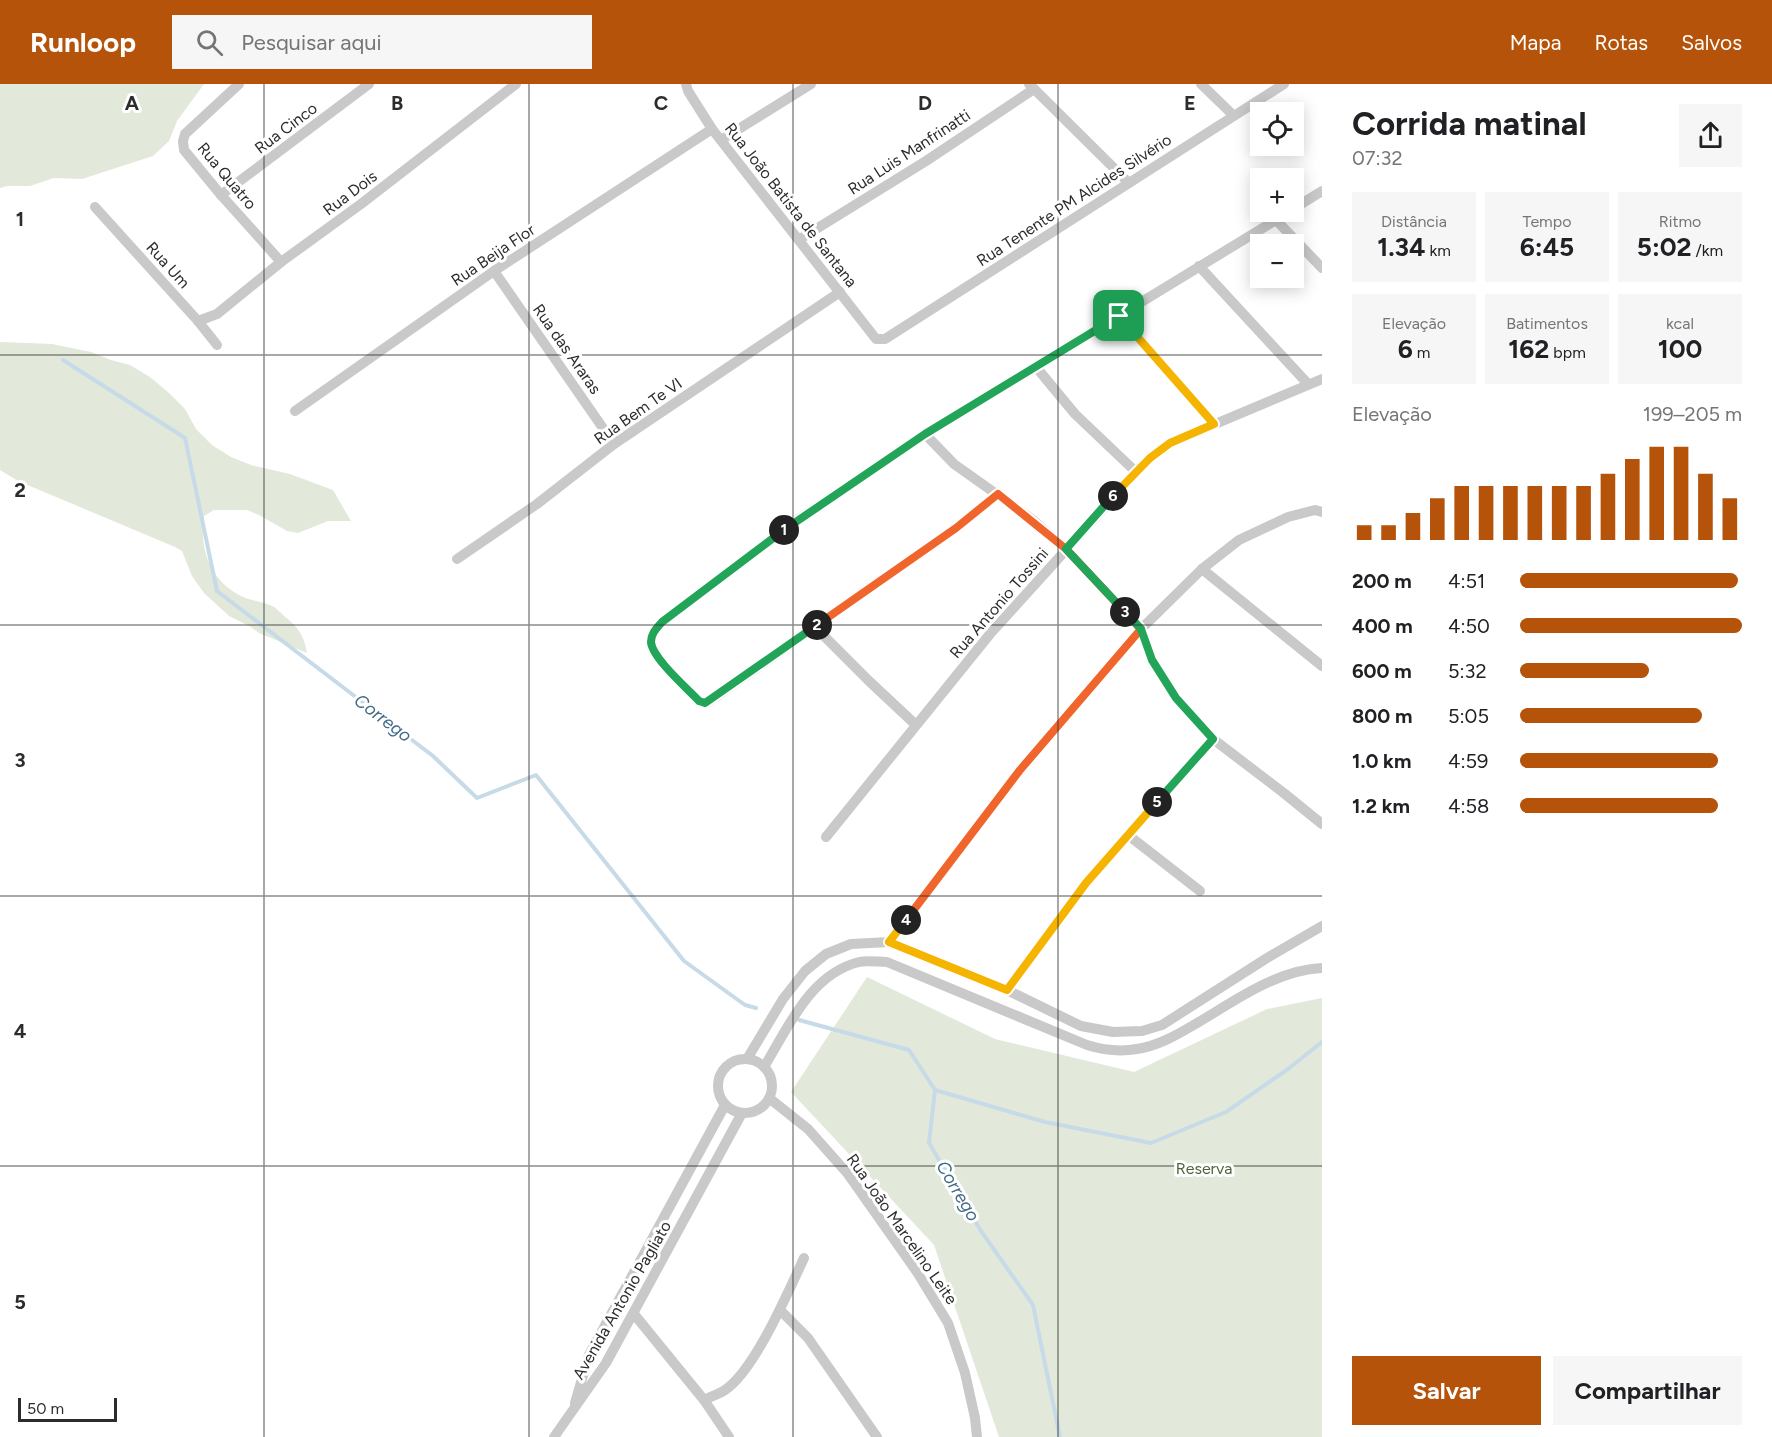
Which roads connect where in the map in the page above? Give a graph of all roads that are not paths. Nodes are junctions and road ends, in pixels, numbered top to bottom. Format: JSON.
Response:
{"nodes":[{"id":1,"x":239,"y":84,"type":"edge"},
{"id":2,"x":369,"y":84,"type":"edge"},
{"id":3,"x":516,"y":84,"type":"edge"},
{"id":4,"x":686,"y":84,"type":"edge"},
{"id":5,"x":811,"y":84,"type":"edge"},
{"id":6,"x":1201,"y":84,"type":"edge"},
{"id":7,"x":1284,"y":84,"type":"edge"},
{"id":8,"x":1031,"y":87,"type":"edge"},
{"id":9,"x":1233,"y":115,"type":"junction"},
{"id":10,"x":712,"y":129,"type":"junction"},
{"id":11,"x":721,"y":140,"type":"junction"},
{"id":12,"x":1129,"y":183,"type":"junction"},
{"id":13,"x":1322,"y":191,"type":"edge"},
{"id":14,"x":221,"y":195,"type":"junction"},
{"id":15,"x":1304,"y":202,"type":"edge"},
{"id":16,"x":95,"y":207,"type":"dead end"},
{"id":17,"x":1273,"y":222,"type":"edge"},
{"id":18,"x":1278,"y":222,"type":"edge"},
{"id":19,"x":800,"y":240,"type":"junction"},
{"id":20,"x":281,"y":262,"type":"junction"},
{"id":21,"x":1199,"y":266,"type":"junction"},
{"id":22,"x":1322,"y":268,"type":"edge"},
{"id":23,"x":494,"y":271,"type":"junction"},
{"id":24,"x":840,"y":292,"type":"junction"},
{"id":25,"x":1119,"y":316,"type":"junction"},
{"id":26,"x":198,"y":321,"type":"junction"},
{"id":27,"x":879,"y":340,"type":"joint"},
{"id":28,"x":217,"y":345,"type":"dead end"},
{"id":29,"x":1036,"y":367,"type":"junction"},
{"id":30,"x":1322,"y":379,"type":"edge"},
{"id":31,"x":1308,"y":384,"type":"junction"},
{"id":32,"x":295,"y":411,"type":"dead end"},
{"id":33,"x":1214,"y":424,"type":"junction"},
{"id":34,"x":925,"y":434,"type":"junction"},
{"id":35,"x":614,"y":444,"type":"junction"},
{"id":36,"x":1136,"y":472,"type":"junction"},
{"id":37,"x":998,"y":494,"type":"junction"},
{"id":38,"x":1322,"y":512,"type":"edge"},
{"id":39,"x":1066,"y":549,"type":"junction"},
{"id":40,"x":457,"y":559,"type":"dead end"},
{"id":41,"x":1202,"y":569,"type":"junction"},
{"id":42,"x":815,"y":627,"type":"junction"},
{"id":43,"x":1141,"y":629,"type":"junction"},
{"id":44,"x":1322,"y":666,"type":"edge"},
{"id":45,"x":916,"y":725,"type":"junction"},
{"id":46,"x":1213,"y":739,"type":"junction"},
{"id":47,"x":1322,"y":824,"type":"edge"},
{"id":48,"x":1128,"y":835,"type":"junction"},
{"id":49,"x":826,"y":837,"type":"dead end"},
{"id":50,"x":1200,"y":891,"type":"dead end"},
{"id":51,"x":1322,"y":926,"type":"edge"},
{"id":52,"x":889,"y":942,"type":"junction"},
{"id":53,"x":1322,"y":968,"type":"edge"},
{"id":54,"x":1007,"y":990,"type":"junction"},
{"id":55,"x":747,"y":1059,"type":"junction"},
{"id":56,"x":764,"y":1067,"type":"junction"},
{"id":57,"x":769,"y":1098,"type":"junction"},
{"id":58,"x":725,"y":1105,"type":"junction"},
{"id":59,"x":742,"y":1113,"type":"junction"},
{"id":60,"x":804,"y":1258,"type":"dead end"},
{"id":61,"x":780,"y":1310,"type":"junction"},
{"id":62,"x":634,"y":1314,"type":"junction"},
{"id":63,"x":704,"y":1400,"type":"junction"},
{"id":64,"x":571,"y":1415,"type":"junction"},
{"id":65,"x":554,"y":1437,"type":"edge"},
{"id":66,"x":729,"y":1437,"type":"edge"},
{"id":67,"x":877,"y":1437,"type":"edge"},
{"id":68,"x":977,"y":1437,"type":"edge"}],
"edges":[{"from":1,"to":14,"type":"street","name":"Rua Quatro"},
{"from":2,"to":14,"type":"street","name":"Rua Cinco"},
{"from":3,"to":20,"type":"street","name":"Rua Dois"},
{"from":4,"to":10,"type":"street","name":"Rua João Batista de Santana"},
{"from":5,"to":11,"type":"street"},
{"from":6,"to":9,"type":"street"},
{"from":7,"to":9,"type":"street","name":"Rua Tenente PM Alcides Silvério"},
{"from":8,"to":12,"type":"street"},
{"from":8,"to":19,"type":"street","name":"Rua Luis Manfrinatti"},
{"from":9,"to":12,"type":"street","name":"Rua Tenente PM Alcides Silvério"},
{"from":10,"to":11,"type":"street","name":"Rua João Batista de Santana"},
{"from":10,"to":23,"type":"street","name":"Rua Beija Flor"},
{"from":11,"to":19,"type":"street","name":"Rua João Batista de Santana"},
{"from":12,"to":27,"type":"street","name":"Rua Tenente PM Alcides Silvério"},
{"from":13,"to":15,"type":"street"},
{"from":14,"to":20,"type":"street","name":"Rua Quatro"},
{"from":16,"to":26,"type":"street","name":"Rua Um"},
{"from":17,"to":21,"type":"street"},
{"from":18,"to":22,"type":"street"},
{"from":19,"to":24,"type":"street","name":"Rua João Batista de Santana"},
{"from":20,"to":26,"type":"street","name":"Rua Dois"},
{"from":21,"to":25,"type":"street"},
{"from":21,"to":31,"type":"street"},
{"from":23,"to":32,"type":"street","name":"Rua Beija Flor"},
{"from":23,"to":35,"type":"street","name":"Rua das Araras"},
{"from":24,"to":27,"type":"street","name":"Rua João Batista de Santana"},
{"from":24,"to":35,"type":"street","name":"Rua Bem Te VI"},
{"from":25,"to":29,"type":"street"},
{"from":25,"to":33,"type":"street"},
{"from":26,"to":28,"type":"street","name":"Rua Um"},
{"from":29,"to":34,"type":"street"},
{"from":29,"to":36,"type":"street"},
{"from":30,"to":31,"type":"street","name":"Rua Antonio Tossini"},
{"from":31,"to":33,"type":"street","name":"Rua Antonio Tossini"},
{"from":33,"to":36,"type":"street","name":"Rua Antonio Tossini"},
{"from":34,"to":37,"type":"street"},
{"from":34,"to":42,"type":"street"},
{"from":35,"to":40,"type":"street","name":"Rua Bem Te VI"},
{"from":36,"to":39,"type":"street","name":"Rua Antonio Tossini"},
{"from":37,"to":39,"type":"street"},
{"from":37,"to":42,"type":"street"},
{"from":38,"to":41,"type":"street"},
{"from":39,"to":43,"type":"street"},
{"from":39,"to":45,"type":"street","name":"Rua Antonio Tossini"},
{"from":41,"to":43,"type":"street"},
{"from":41,"to":44,"type":"street"},
{"from":42,"to":45,"type":"street"},
{"from":43,"to":46,"type":"street"},
{"from":43,"to":52,"type":"street"},
{"from":45,"to":49,"type":"street","name":"Rua Antonio Tossini"},
{"from":46,"to":47,"type":"street"},
{"from":46,"to":48,"type":"street"},
{"from":48,"to":50,"type":"street"},
{"from":48,"to":54,"type":"street"},
{"from":51,"to":54,"type":"street"},
{"from":52,"to":54,"type":"street"},
{"from":52,"to":55,"type":"street"},
{"from":53,"to":56,"type":"street"},
{"from":55,"to":56,"type":"street"},
{"from":55,"to":58,"type":"street"},
{"from":56,"to":57,"type":"street"},
{"from":57,"to":59,"type":"street"},
{"from":57,"to":68,"type":"street","name":"Rua João Marcelino Leite"},
{"from":58,"to":59,"type":"street"},
{"from":58,"to":64,"type":"street","name":"Avenida Antonio Pagliato"},
{"from":59,"to":62,"type":"street","name":"Avenida Antonio Pagliato"},
{"from":60,"to":61,"type":"street"},
{"from":61,"to":63,"type":"street"},
{"from":61,"to":67,"type":"street"},
{"from":62,"to":63,"type":"street"},
{"from":62,"to":64,"type":"street","name":"Avenida Antonio Pagliato"},
{"from":63,"to":66,"type":"street"},
{"from":64,"to":65,"type":"street"}]}
